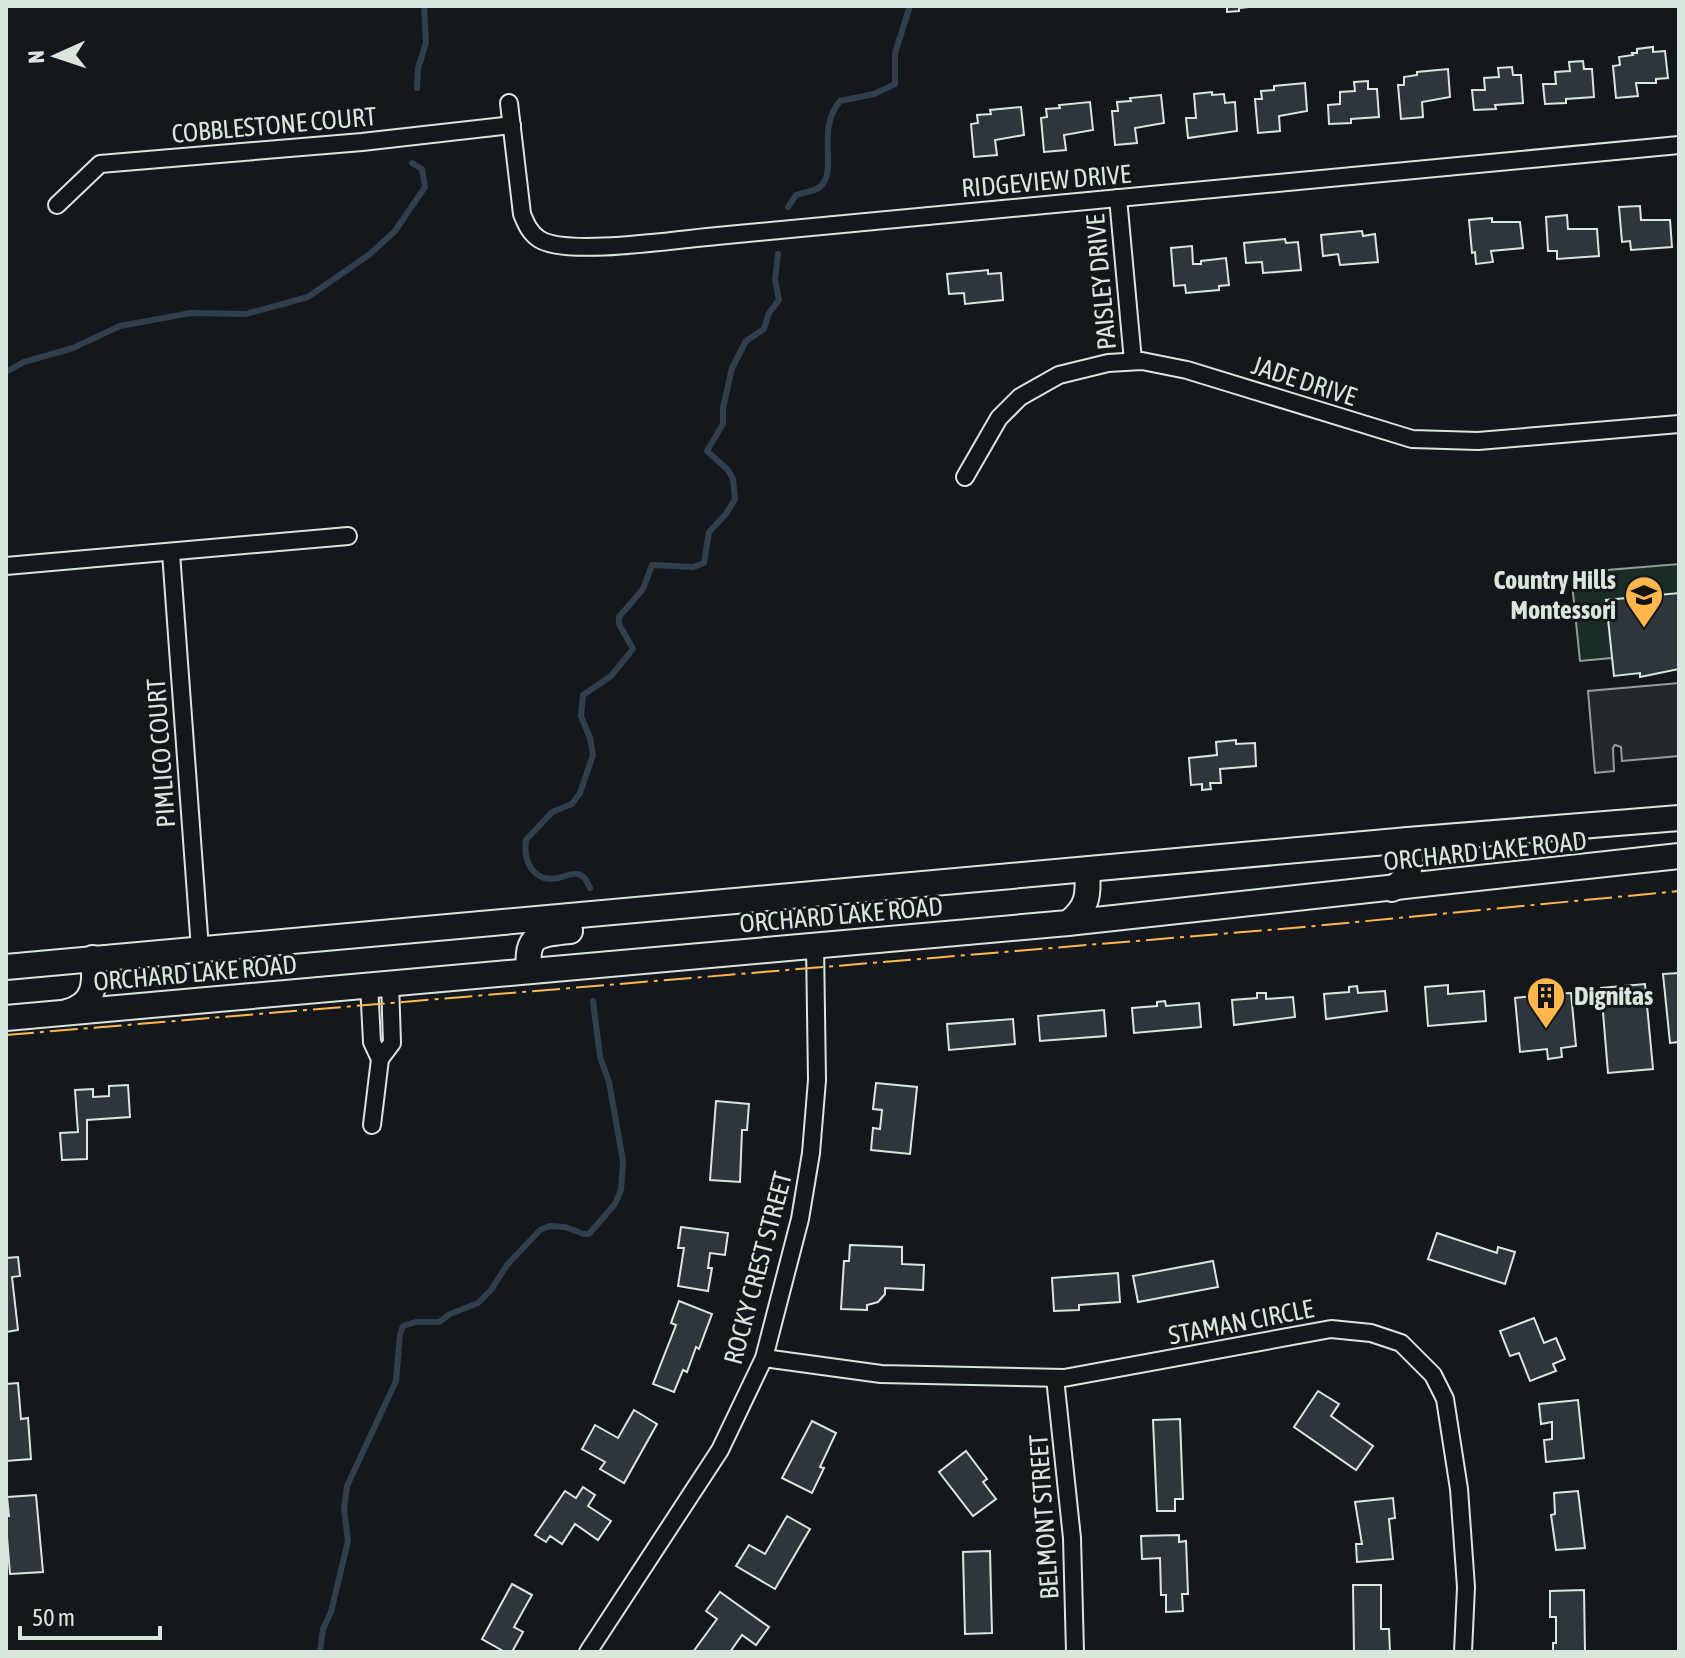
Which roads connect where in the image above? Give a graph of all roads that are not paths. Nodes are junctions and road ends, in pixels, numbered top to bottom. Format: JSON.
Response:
{"nodes":[{"id":1,"x":509,"y":103,"type":"dead end"},
{"id":2,"x":512,"y":125,"type":"junction"},
{"id":3,"x":1679,"y":145,"type":"edge"},
{"id":4,"x":1118,"y":198,"type":"junction"},
{"id":5,"x":57,"y":205,"type":"dead end"},
{"id":6,"x":1133,"y":361,"type":"junction"},
{"id":7,"x":1679,"y":424,"type":"edge"},
{"id":8,"x":965,"y":477,"type":"dead end"},
{"id":9,"x":348,"y":536,"type":"dead end"},
{"id":10,"x":171,"y":553,"type":"junction"},
{"id":11,"x":6,"y":566,"type":"edge"},
{"id":12,"x":1679,"y":818,"type":"edge"},
{"id":13,"x":1628,"y":822,"type":"junction"},
{"id":14,"x":1408,"y":840,"type":"junction"},
{"id":15,"x":1679,"y":856,"type":"edge"},
{"id":16,"x":1627,"y":862,"type":"junction"},
{"id":17,"x":1087,"y":871,"type":"junction"},
{"id":18,"x":1392,"y":889,"type":"junction"},
{"id":19,"x":703,"y":905,"type":"junction"},
{"id":20,"x":1068,"y":923,"type":"junction"},
{"id":21,"x":815,"y":945,"type":"junction"},
{"id":22,"x":200,"y":949,"type":"junction"},
{"id":23,"x":93,"y":958,"type":"junction"},
{"id":24,"x":6,"y":967,"type":"edge"},
{"id":25,"x":529,"y":971,"type":"junction"},
{"id":26,"x":380,"y":983,"type":"junction"},
{"id":27,"x":65,"y":1013,"type":"junction"},
{"id":28,"x":6,"y":1018,"type":"edge"},
{"id":29,"x":372,"y":1125,"type":"dead end"},
{"id":30,"x":764,"y":1358,"type":"junction"},
{"id":31,"x":1055,"y":1378,"type":"junction"},
{"id":32,"x":588,"y":1652,"type":"edge"},
{"id":33,"x":1075,"y":1652,"type":"edge"},
{"id":34,"x":1463,"y":1652,"type":"edge"}],
"edges":[{"from":1,"to":2,"type":"street","name":"RIDGEVIEW DRIVE"},
{"from":2,"to":4,"type":"street","name":"RIDGEVIEW DRIVE"},
{"from":2,"to":5,"type":"street","name":"COBBLESTONE COURT"},
{"from":3,"to":4,"type":"street","name":"RIDGEVIEW DRIVE"},
{"from":4,"to":6,"type":"street","name":"PAISLEY DRIVE"},
{"from":6,"to":7,"type":"street","name":"JADE DRIVE"},
{"from":6,"to":8,"type":"street","name":"JADE DRIVE"},
{"from":9,"to":10,"type":"street"},
{"from":10,"to":11,"type":"street"},
{"from":10,"to":22,"type":"street","name":"PIMLICO COURT"},
{"from":12,"to":13,"type":"main road","name":"ORCHARD LAKE ROAD"},
{"from":13,"to":14,"type":"main road","name":"ORCHARD LAKE ROAD"},
{"from":13,"to":16,"type":"main road"},
{"from":14,"to":17,"type":"main road","name":"ORCHARD LAKE ROAD"},
{"from":14,"to":18,"type":"main road"},
{"from":15,"to":16,"type":"main road","name":"ORCHARD LAKE ROAD"},
{"from":16,"to":18,"type":"main road","name":"ORCHARD LAKE ROAD"},
{"from":17,"to":19,"type":"main road","name":"ORCHARD LAKE ROAD"},
{"from":17,"to":20,"type":"main road"},
{"from":18,"to":20,"type":"main road","name":"ORCHARD LAKE ROAD"},
{"from":19,"to":22,"type":"main road","name":"ORCHARD LAKE ROAD"},
{"from":19,"to":25,"type":"main road"},
{"from":20,"to":21,"type":"main road","name":"ORCHARD LAKE ROAD"},
{"from":21,"to":25,"type":"main road","name":"ORCHARD LAKE ROAD"},
{"from":21,"to":30,"type":"street","name":"ROCKY CREST STREET"},
{"from":22,"to":23,"type":"main road","name":"ORCHARD LAKE ROAD"},
{"from":23,"to":24,"type":"main road","name":"ORCHARD LAKE ROAD"},
{"from":23,"to":27,"type":"main road"},
{"from":25,"to":26,"type":"main road","name":"ORCHARD LAKE ROAD"},
{"from":26,"to":27,"type":"main road","name":"ORCHARD LAKE ROAD"},
{"from":26,"to":29,"type":"street"},
{"from":27,"to":28,"type":"main road","name":"ORCHARD LAKE ROAD"},
{"from":30,"to":31,"type":"street","name":"STAMAN CIRCLE"},
{"from":30,"to":32,"type":"street","name":"ROCKY CREST STREET"},
{"from":31,"to":33,"type":"street","name":"BELMONT STREET"},
{"from":31,"to":34,"type":"street","name":"STAMAN CIRCLE"}]}
